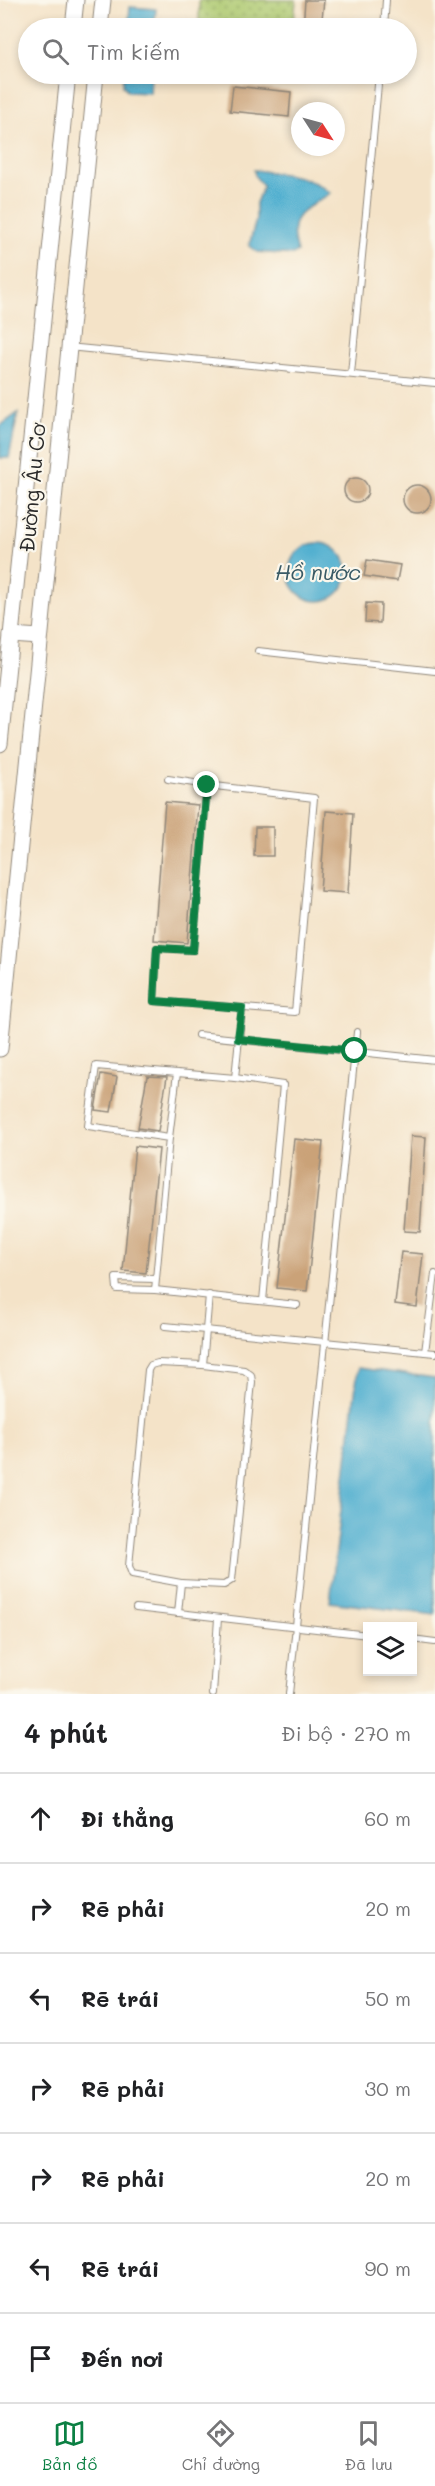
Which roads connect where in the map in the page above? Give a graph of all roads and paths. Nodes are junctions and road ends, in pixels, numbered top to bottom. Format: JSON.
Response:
{"nodes":[{"id":1,"x":76,"y":0,"type":"edge"},
{"id":2,"x":103,"y":0,"type":"edge"},
{"id":3,"x":386,"y":0,"type":"edge"},
{"id":4,"x":74,"y":18,"type":"edge"},
{"id":5,"x":101,"y":18,"type":"edge"},
{"id":6,"x":385,"y":18,"type":"edge"},
{"id":7,"x":67,"y":84,"type":"edge"},
{"id":8,"x":95,"y":84,"type":"edge"},
{"id":9,"x":378,"y":84,"type":"edge"},
{"id":10,"x":68,"y":346,"type":"junction"},
{"id":11,"x":351,"y":375,"type":"junction"},
{"id":12,"x":435,"y":383,"type":"edge"},
{"id":13,"x":11,"y":635,"type":"junction"},
{"id":14,"x":40,"y":637,"type":"junction"},
{"id":15,"x":258,"y":651,"type":"dead end"},
{"id":16,"x":435,"y":671,"type":"edge"},
{"id":17,"x":0,"y":744,"type":"edge"},
{"id":18,"x":168,"y":779,"type":"dead end"},
{"id":19,"x":207,"y":785,"type":"junction"},
{"id":20,"x":242,"y":1008,"type":"junction"},
{"id":21,"x":357,"y":1032,"type":"dead end"},
{"id":22,"x":198,"y":1035,"type":"dead end"},
{"id":23,"x":238,"y":1039,"type":"junction"},
{"id":24,"x":0,"y":1049,"type":"edge"},
{"id":25,"x":355,"y":1051,"type":"junction"},
{"id":26,"x":435,"y":1060,"type":"edge"},
{"id":27,"x":177,"y":1073,"type":"junction"},
{"id":28,"x":235,"y":1078,"type":"junction"},
{"id":29,"x":169,"y":1137,"type":"junction"},
{"id":30,"x":435,"y":1274,"type":"edge"},
{"id":31,"x":155,"y":1279,"type":"junction"},
{"id":32,"x":155,"y":1290,"type":"junction"},
{"id":33,"x":209,"y":1295,"type":"junction"},
{"id":34,"x":263,"y":1301,"type":"junction"},
{"id":35,"x":297,"y":1305,"type":"dead end"},
{"id":36,"x":165,"y":1326,"type":"dead end"},
{"id":37,"x":207,"y":1330,"type":"junction"},
{"id":38,"x":325,"y":1342,"type":"junction"},
{"id":39,"x":425,"y":1352,"type":"junction"},
{"id":40,"x":435,"y":1353,"type":"edge"},
{"id":41,"x":203,"y":1365,"type":"junction"},
{"id":42,"x":181,"y":1583,"type":"junction"},
{"id":43,"x":136,"y":1608,"type":"dead end"},
{"id":44,"x":178,"y":1613,"type":"junction"},
{"id":45,"x":218,"y":1618,"type":"junction"},
{"id":46,"x":296,"y":1627,"type":"junction"},
{"id":47,"x":363,"y":1634,"type":"edge"},
{"id":48,"x":417,"y":1640,"type":"edge"},
{"id":49,"x":435,"y":1642,"type":"edge"},
{"id":50,"x":213,"y":1694,"type":"edge"},
{"id":51,"x":289,"y":1694,"type":"edge"}],
"edges":[{"from":1,"to":4,"type":"street"},
{"from":2,"to":5,"type":"street"},
{"from":3,"to":6,"type":"lane"},
{"from":7,"to":13,"type":"street","name":"Đường Âu Cơ"},
{"from":8,"to":10,"type":"street","name":"Đường Âu Cơ"},
{"from":9,"to":11,"type":"lane"},
{"from":10,"to":11,"type":"lane"},
{"from":10,"to":14,"type":"street","name":"Đường Âu Cơ"},
{"from":11,"to":12,"type":"lane"},
{"from":13,"to":14,"type":"street"},
{"from":13,"to":17,"type":"street","name":"Đường Âu Cơ"},
{"from":14,"to":24,"type":"street","name":"Đường Âu Cơ"},
{"from":15,"to":16,"type":"lane"},
{"from":18,"to":19,"type":"lane"},
{"from":19,"to":20,"type":"lane"},
{"from":19,"to":20,"type":"lane"},
{"from":20,"to":23,"type":"lane"},
{"from":21,"to":25,"type":"lane"},
{"from":22,"to":23,"type":"lane"},
{"from":23,"to":25,"type":"lane"},
{"from":23,"to":28,"type":"lane"},
{"from":25,"to":26,"type":"lane"},
{"from":25,"to":38,"type":"lane"},
{"from":27,"to":28,"type":"lane"},
{"from":27,"to":29,"type":"lane"},
{"from":27,"to":29,"type":"lane"},
{"from":28,"to":34,"type":"lane"},
{"from":29,"to":31,"type":"lane"},
{"from":30,"to":39,"type":"lane"},
{"from":31,"to":32,"type":"lane"},
{"from":31,"to":32,"type":"lane"},
{"from":32,"to":33,"type":"lane"},
{"from":33,"to":34,"type":"lane"},
{"from":33,"to":37,"type":"lane"},
{"from":34,"to":35,"type":"lane"},
{"from":36,"to":37,"type":"lane"},
{"from":37,"to":38,"type":"lane"},
{"from":37,"to":41,"type":"lane"},
{"from":38,"to":39,"type":"lane"},
{"from":38,"to":46,"type":"lane"},
{"from":39,"to":40,"type":"lane"},
{"from":41,"to":42,"type":"lane"},
{"from":41,"to":42,"type":"lane"},
{"from":42,"to":44,"type":"lane"},
{"from":43,"to":44,"type":"lane"},
{"from":44,"to":45,"type":"lane"},
{"from":45,"to":46,"type":"lane"},
{"from":45,"to":50,"type":"lane"},
{"from":46,"to":47,"type":"lane"},
{"from":46,"to":51,"type":"lane"},
{"from":48,"to":49,"type":"lane"}]}
